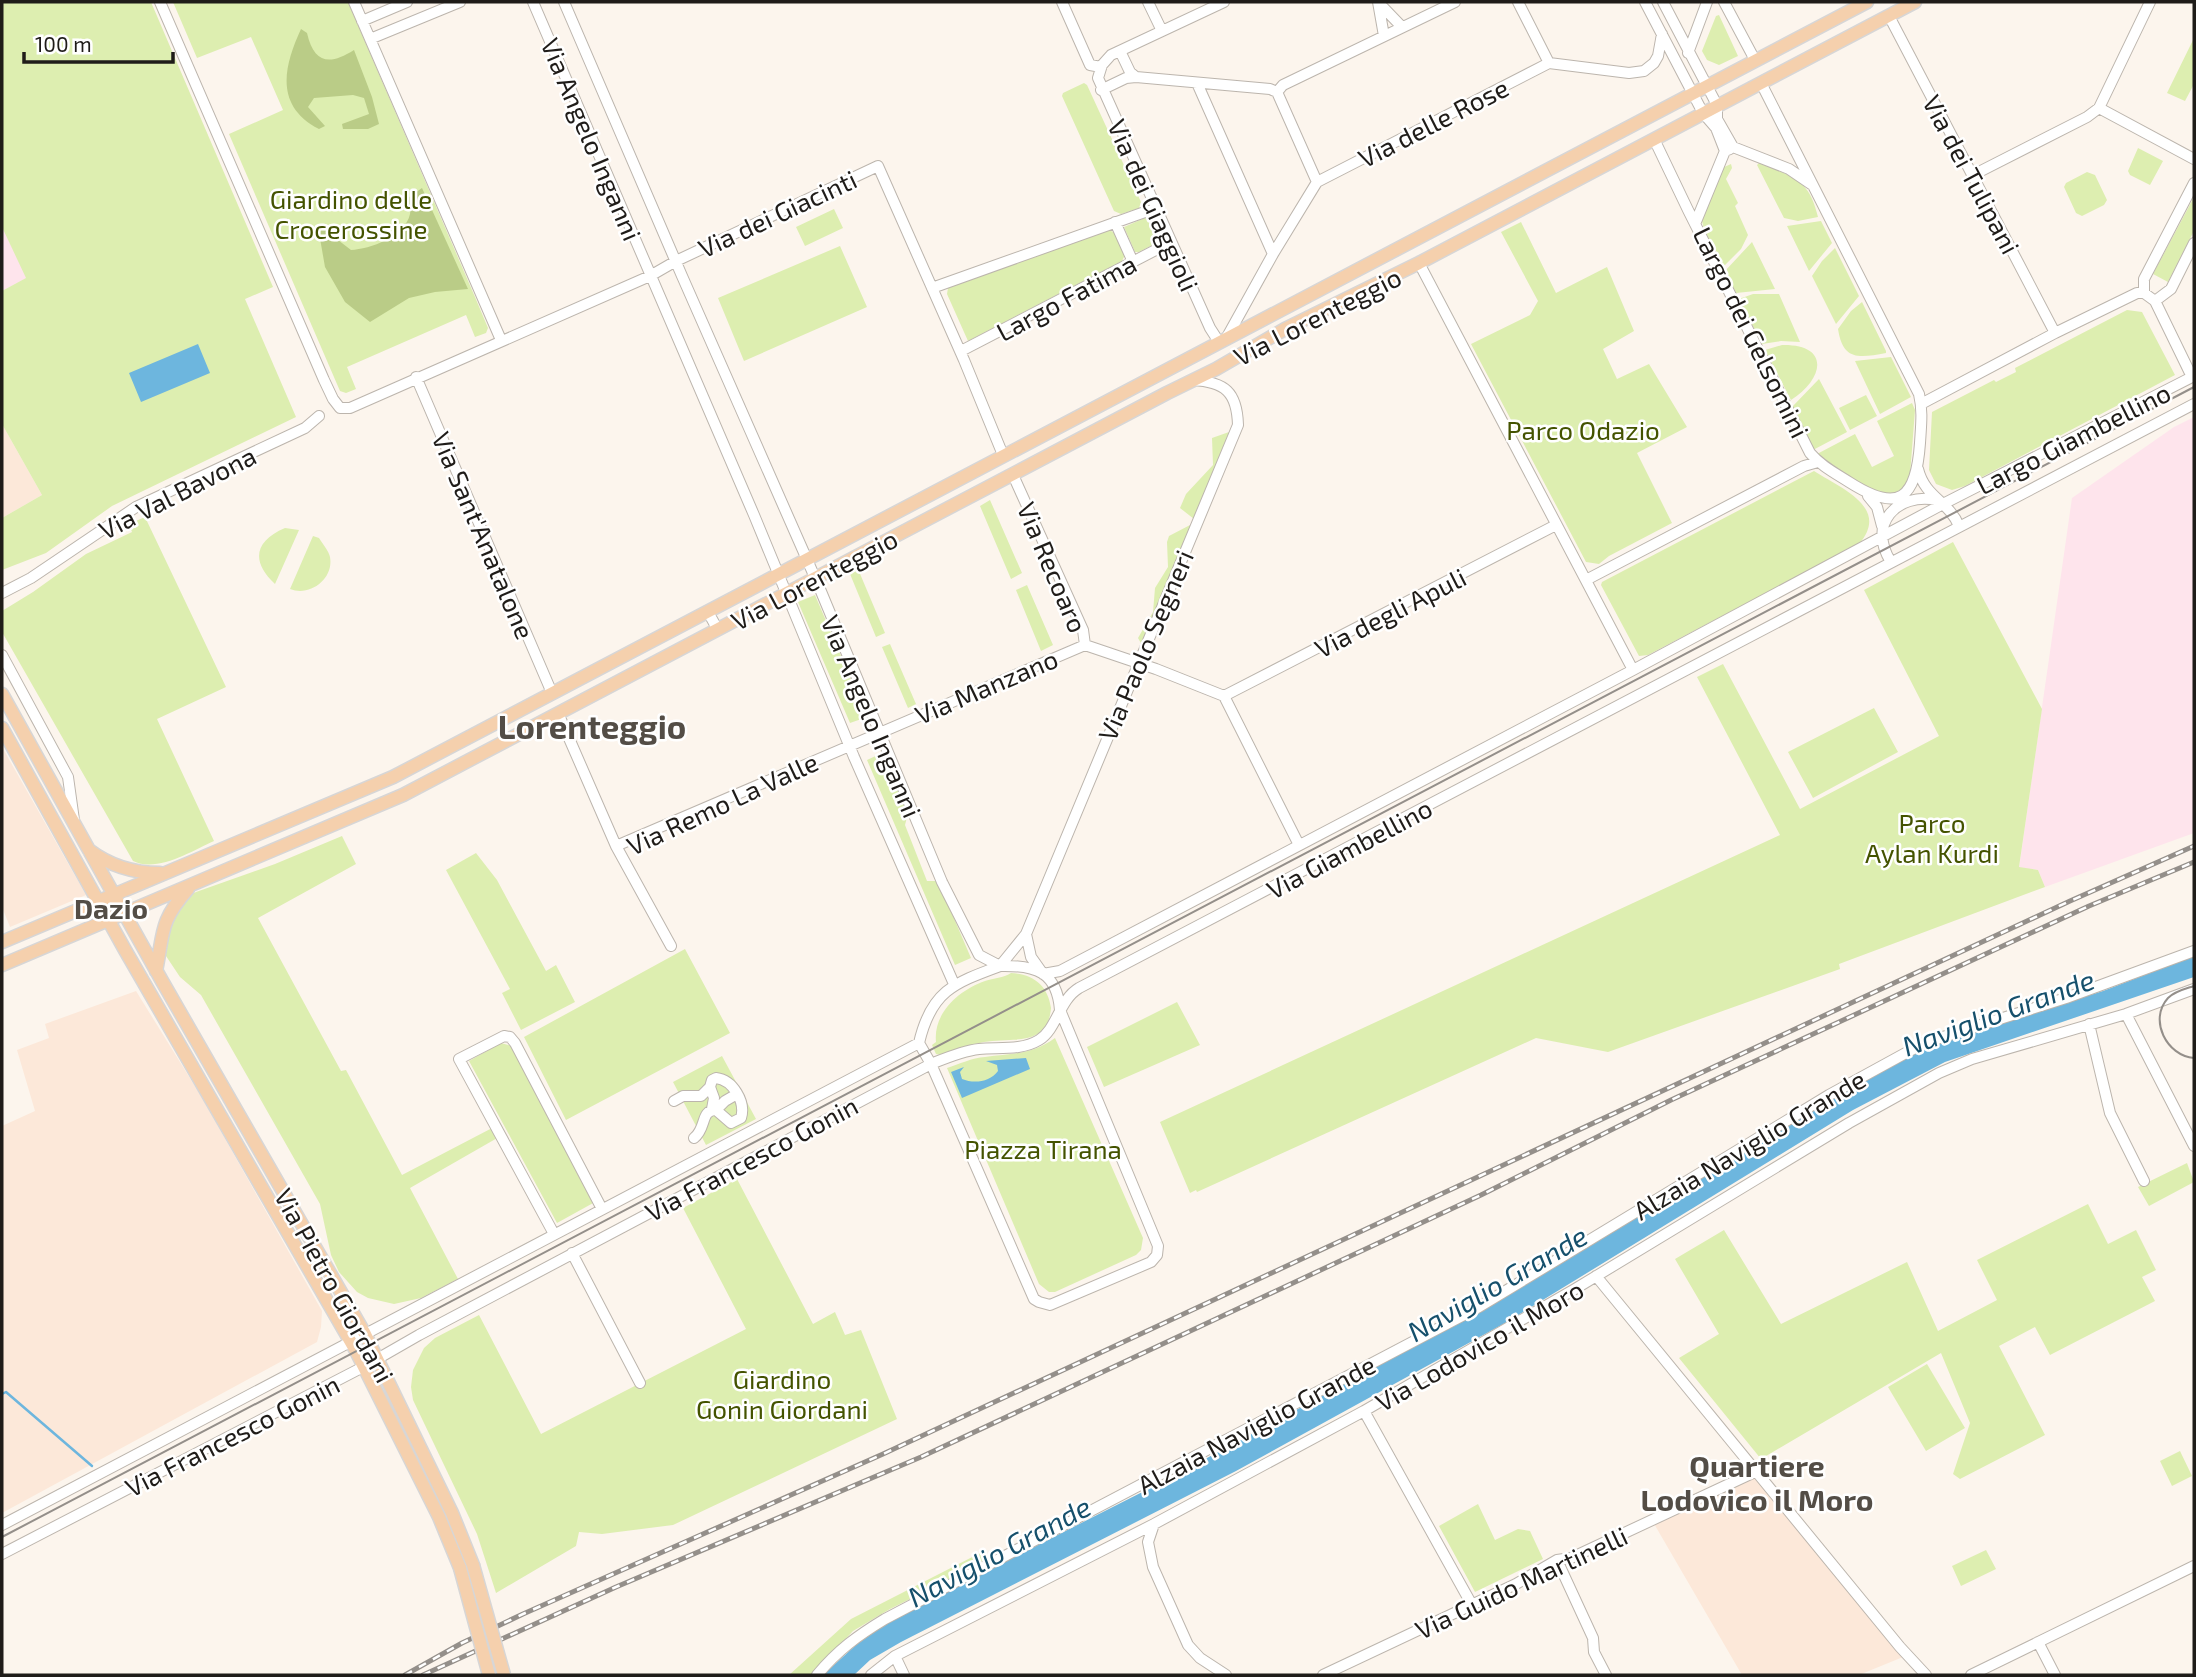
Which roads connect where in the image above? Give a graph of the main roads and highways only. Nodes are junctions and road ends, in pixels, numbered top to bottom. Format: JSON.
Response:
{"nodes":[{"id":1,"x":1867,"y":2,"type":"edge"},
{"id":2,"x":1915,"y":2,"type":"edge"},
{"id":3,"x":1409,"y":242,"type":"junction"},
{"id":4,"x":1419,"y":263,"type":"junction"},
{"id":5,"x":1335,"y":282,"type":"junction"},
{"id":6,"x":1344,"y":301,"type":"junction"},
{"id":7,"x":1223,"y":340,"type":"junction"},
{"id":8,"x":1228,"y":362,"type":"junction"},
{"id":9,"x":1096,"y":406,"type":"junction"},
{"id":10,"x":1106,"y":425,"type":"junction"},
{"id":11,"x":912,"y":503,"type":"junction"},
{"id":12,"x":922,"y":523,"type":"junction"},
{"id":13,"x":2,"y":694,"type":"edge"},
{"id":14,"x":2,"y":728,"type":"edge"},
{"id":15,"x":88,"y":849,"type":"junction"},
{"id":16,"x":167,"y":873,"type":"junction"},
{"id":17,"x":191,"y":886,"type":"junction"},
{"id":18,"x":114,"y":895,"type":"junction"},
{"id":19,"x":99,"y":902,"type":"junction"},
{"id":20,"x":124,"y":914,"type":"junction"},
{"id":21,"x":109,"y":920,"type":"junction"},
{"id":22,"x":2,"y":942,"type":"edge"},
{"id":23,"x":2,"y":965,"type":"edge"},
{"id":24,"x":156,"y":971,"type":"junction"},
{"id":25,"x":489,"y":1675,"type":"edge"},
{"id":26,"x":504,"y":1675,"type":"edge"}],
"edges":[{"from":1,"to":3,"type":"main road","name":"Via Lorenteggio"},
{"from":2,"to":4,"type":"main road","name":"Via Lorenteggio"},
{"from":3,"to":4,"type":"main road"},
{"from":3,"to":5,"type":"main road","name":"Via Lorenteggio"},
{"from":4,"to":6,"type":"main road","name":"Via Lorenteggio"},
{"from":5,"to":6,"type":"main road"},
{"from":5,"to":7,"type":"main road","name":"Via Lorenteggio"},
{"from":6,"to":8,"type":"main road","name":"Via Lorenteggio"},
{"from":7,"to":8,"type":"main road"},
{"from":7,"to":9,"type":"main road","name":"Via Lorenteggio"},
{"from":8,"to":10,"type":"main road","name":"Via Lorenteggio"},
{"from":9,"to":10,"type":"main road"},
{"from":9,"to":11,"type":"main road","name":"Via Lorenteggio"},
{"from":10,"to":12,"type":"main road","name":"Via Lorenteggio"},
{"from":11,"to":12,"type":"main road"},
{"from":11,"to":16,"type":"main road","name":"Via Lorenteggio"},
{"from":12,"to":17,"type":"main road","name":"Via Lorenteggio"},
{"from":13,"to":15,"type":"main road","name":"Via Pietro Giordani"},
{"from":14,"to":19,"type":"main road","name":"Via Pietro Giordani"},
{"from":15,"to":16,"type":"main road"},
{"from":15,"to":18,"type":"main road","name":"Via Pietro Giordani"},
{"from":16,"to":18,"type":"main road","name":"Via Lorenteggio"},
{"from":17,"to":20,"type":"main road","name":"Via Lorenteggio"},
{"from":17,"to":24,"type":"main road"},
{"from":18,"to":19,"type":"main road","name":"Via Lorenteggio"},
{"from":18,"to":20,"type":"main road","name":"Via Pietro Giordani"},
{"from":19,"to":21,"type":"main road","name":"Via Pietro Giordani"},
{"from":19,"to":22,"type":"main road","name":"Via Lorenteggio"},
{"from":20,"to":21,"type":"main road","name":"Via Lorenteggio"},
{"from":20,"to":24,"type":"main road","name":"Via Pietro Giordani"},
{"from":21,"to":23,"type":"main road","name":"Via Lorenteggio"},
{"from":21,"to":25,"type":"main road","name":"Via Pietro Giordani","bridge":true},
{"from":24,"to":26,"type":"main road","name":"Via Pietro Giordani","bridge":true}]}
